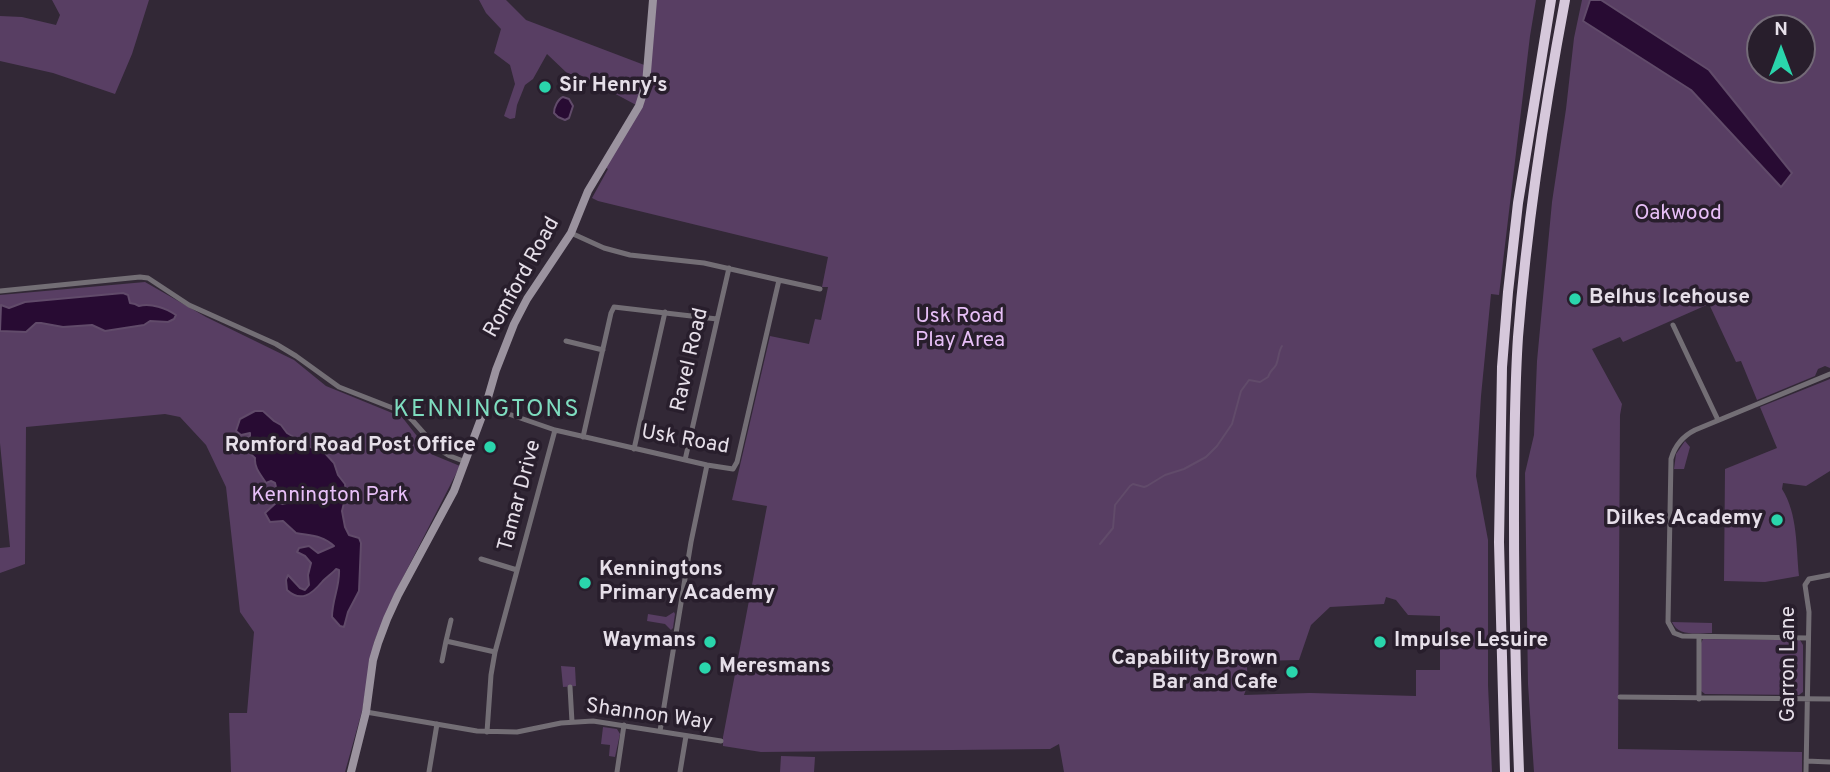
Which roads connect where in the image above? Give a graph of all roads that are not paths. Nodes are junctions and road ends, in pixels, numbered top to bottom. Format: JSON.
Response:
{"nodes":[{"id":1,"x":653,"y":0,"type":"edge"},
{"id":2,"x":1551,"y":0,"type":"edge"},
{"id":3,"x":1565,"y":0,"type":"edge"},
{"id":4,"x":570,"y":233,"type":"junction"},
{"id":5,"x":729,"y":268,"type":"junction"},
{"id":6,"x":779,"y":280,"type":"junction"},
{"id":7,"x":820,"y":289,"type":"dead end"},
{"id":8,"x":0,"y":291,"type":"edge"},
{"id":9,"x":665,"y":312,"type":"junction"},
{"id":10,"x":717,"y":319,"type":"junction"},
{"id":11,"x":1673,"y":326,"type":"dead end"},
{"id":12,"x":566,"y":341,"type":"dead end"},
{"id":13,"x":603,"y":350,"type":"junction"},
{"id":14,"x":1830,"y":374,"type":"edge"},
{"id":15,"x":485,"y":408,"type":"junction"},
{"id":16,"x":1718,"y":420,"type":"junction"},
{"id":17,"x":555,"y":430,"type":"junction"},
{"id":18,"x":583,"y":437,"type":"junction"},
{"id":19,"x":634,"y":449,"type":"junction"},
{"id":20,"x":685,"y":460,"type":"junction"},
{"id":21,"x":466,"y":462,"type":"junction"},
{"id":22,"x":707,"y":465,"type":"junction"},
{"id":23,"x":481,"y":559,"type":"dead end"},
{"id":24,"x":517,"y":570,"type":"junction"},
{"id":25,"x":1830,"y":575,"type":"edge"},
{"id":26,"x":451,"y":620,"type":"dead end"},
{"id":27,"x":1699,"y":637,"type":"junction"},
{"id":28,"x":1808,"y":638,"type":"junction"},
{"id":29,"x":446,"y":641,"type":"junction"},
{"id":30,"x":495,"y":652,"type":"junction"},
{"id":31,"x":442,"y":661,"type":"dead end"},
{"id":32,"x":570,"y":687,"type":"dead end"},
{"id":33,"x":1620,"y":697,"type":"dead end"},
{"id":34,"x":1699,"y":699,"type":"junction"},
{"id":35,"x":1806,"y":699,"type":"junction"},
{"id":36,"x":1830,"y":699,"type":"edge"},
{"id":37,"x":366,"y":712,"type":"junction"},
{"id":38,"x":572,"y":722,"type":"junction"},
{"id":39,"x":438,"y":724,"type":"junction"},
{"id":40,"x":624,"y":725,"type":"junction"},
{"id":41,"x":487,"y":732,"type":"junction"},
{"id":42,"x":660,"y":732,"type":"junction"},
{"id":43,"x":686,"y":736,"type":"junction"},
{"id":44,"x":721,"y":741,"type":"dead end"},
{"id":45,"x":1806,"y":761,"type":"junction"},
{"id":46,"x":1830,"y":762,"type":"edge"},
{"id":47,"x":351,"y":772,"type":"edge"},
{"id":48,"x":429,"y":772,"type":"edge"},
{"id":49,"x":617,"y":772,"type":"edge"},
{"id":50,"x":680,"y":772,"type":"edge"},
{"id":51,"x":1505,"y":772,"type":"edge"},
{"id":52,"x":1519,"y":772,"type":"edge"},
{"id":53,"x":1806,"y":772,"type":"edge"}],
"edges":[{"from":1,"to":4,"type":"street","name":"Romford Road"},
{"from":2,"to":51,"type":"highway"},
{"from":3,"to":52,"type":"highway"},
{"from":4,"to":5,"type":"street"},
{"from":4,"to":15,"type":"street","name":"Romford Road"},
{"from":5,"to":6,"type":"street"},
{"from":5,"to":10,"type":"street","name":"Ravel Road"},
{"from":6,"to":7,"type":"street"},
{"from":6,"to":22,"type":"street","name":"Usk Road"},
{"from":8,"to":21,"type":"street"},
{"from":9,"to":10,"type":"street"},
{"from":9,"to":13,"type":"street"},
{"from":9,"to":19,"type":"street"},
{"from":10,"to":20,"type":"street","name":"Ravel Road"},
{"from":11,"to":16,"type":"street"},
{"from":12,"to":13,"type":"street"},
{"from":13,"to":18,"type":"street"},
{"from":14,"to":16,"type":"street"},
{"from":15,"to":17,"type":"street","name":"Usk Road"},
{"from":15,"to":21,"type":"street","name":"Romford Road"},
{"from":16,"to":27,"type":"street"},
{"from":17,"to":18,"type":"street","name":"Usk Road"},
{"from":17,"to":24,"type":"street","name":"Tamar Drive"},
{"from":18,"to":19,"type":"street","name":"Usk Road"},
{"from":19,"to":20,"type":"street","name":"Usk Road"},
{"from":20,"to":22,"type":"street","name":"Usk Road"},
{"from":21,"to":37,"type":"street","name":"Romford Road"},
{"from":22,"to":42,"type":"street"},
{"from":23,"to":24,"type":"street","name":"Tamar Drive"},
{"from":24,"to":30,"type":"street","name":"Tamar Drive"},
{"from":25,"to":28,"type":"street","name":"Garron Lane"},
{"from":26,"to":29,"type":"street"},
{"from":27,"to":28,"type":"street"},
{"from":27,"to":34,"type":"street"},
{"from":28,"to":35,"type":"street","name":"Garron Lane"},
{"from":29,"to":30,"type":"street"},
{"from":29,"to":31,"type":"street"},
{"from":30,"to":41,"type":"street","name":"Tamar Drive"},
{"from":32,"to":38,"type":"street","name":"Shannon Way"},
{"from":33,"to":34,"type":"street"},
{"from":34,"to":35,"type":"street"},
{"from":35,"to":36,"type":"street"},
{"from":35,"to":45,"type":"street","name":"Garron Lane"},
{"from":37,"to":39,"type":"street","name":"Shannon Way"},
{"from":37,"to":47,"type":"street","name":"Romford Road"},
{"from":38,"to":40,"type":"street","name":"Shannon Way"},
{"from":38,"to":41,"type":"street","name":"Shannon Way"},
{"from":39,"to":41,"type":"street","name":"Shannon Way"},
{"from":39,"to":48,"type":"street"},
{"from":40,"to":42,"type":"street","name":"Shannon Way"},
{"from":40,"to":49,"type":"street"},
{"from":42,"to":43,"type":"street","name":"Shannon Way"},
{"from":43,"to":44,"type":"street","name":"Shannon Way"},
{"from":43,"to":50,"type":"street"},
{"from":45,"to":46,"type":"street"},
{"from":45,"to":53,"type":"street","name":"Garron Lane"}]}
